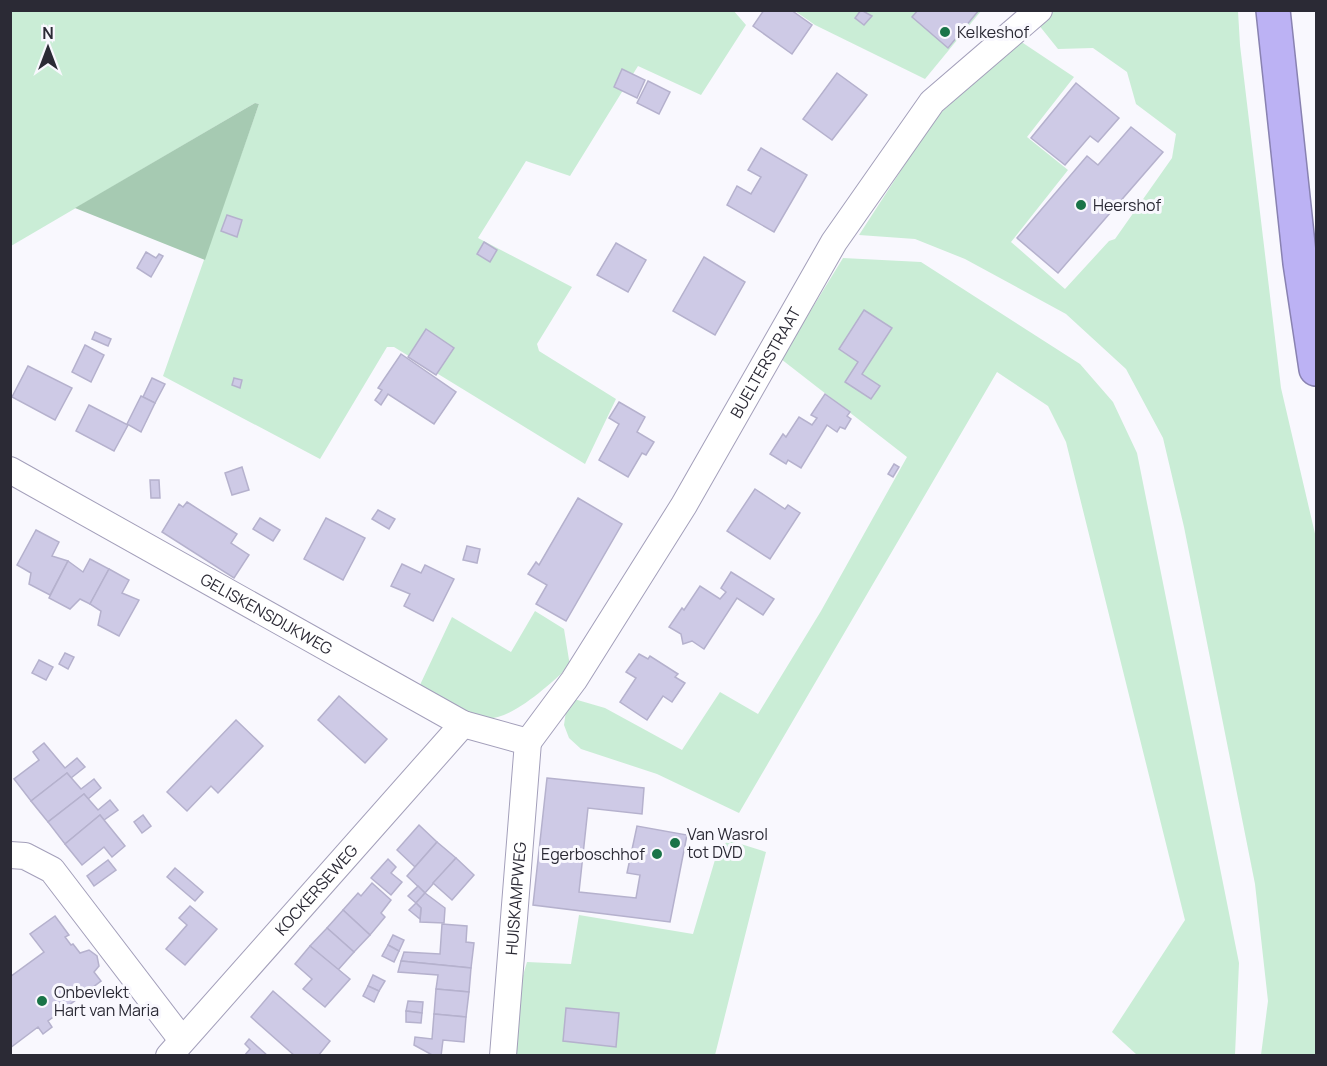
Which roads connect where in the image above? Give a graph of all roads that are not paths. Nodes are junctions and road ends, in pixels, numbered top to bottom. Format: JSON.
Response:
{"nodes":[{"id":1,"x":1039,"y":10,"type":"edge"},
{"id":2,"x":1273,"y":10,"type":"edge"},
{"id":3,"x":1317,"y":369,"type":"edge"},
{"id":4,"x":10,"y":470,"type":"edge"},
{"id":5,"x":463,"y":724,"type":"junction"},
{"id":6,"x":528,"y":742,"type":"junction"},
{"id":7,"x":10,"y":855,"type":"edge"},
{"id":8,"x":176,"y":1048,"type":"edge"},
{"id":9,"x":503,"y":1056,"type":"edge"}],
"edges":[{"from":1,"to":6,"type":"street","name":"BUELTERSTRAAT"},
{"from":2,"to":3,"type":"highway"},
{"from":4,"to":5,"type":"street","name":"GELISKENSDIJKWEG"},
{"from":5,"to":6,"type":"street","name":"GELISKENSDIJKWEG"},
{"from":5,"to":8,"type":"street","name":"KOCKERSEWEG"},
{"from":6,"to":9,"type":"street","name":"HUISKAMPWEG"},
{"from":7,"to":8,"type":"street"}]}
